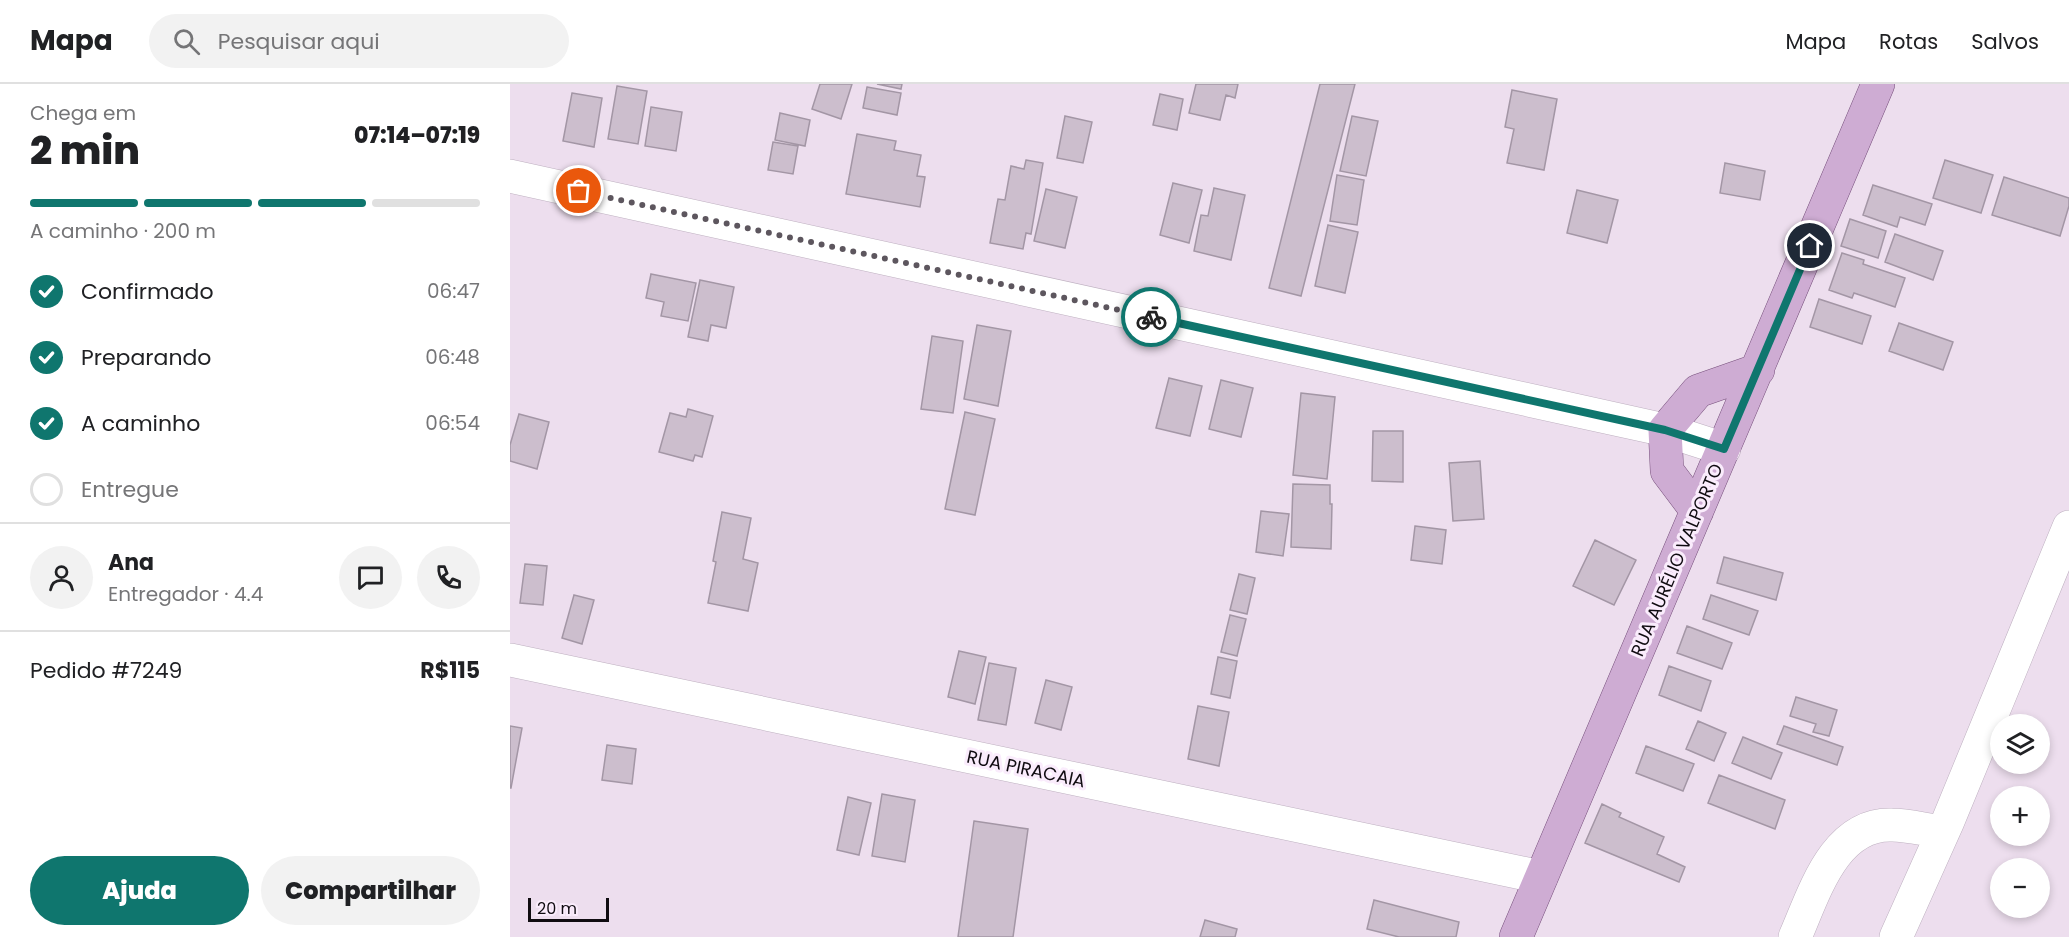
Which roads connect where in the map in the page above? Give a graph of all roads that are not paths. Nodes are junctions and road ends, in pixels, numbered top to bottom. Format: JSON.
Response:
{"nodes":[{"id":1,"x":1878,"y":84,"type":"edge"},
{"id":2,"x":510,"y":176,"type":"edge"},
{"id":3,"x":1758,"y":370,"type":"junction"},
{"id":4,"x":1665,"y":430,"type":"junction"},
{"id":5,"x":1724,"y":449,"type":"junction"},
{"id":6,"x":1697,"y":511,"type":"junction"},
{"id":7,"x":2069,"y":527,"type":"edge"},
{"id":8,"x":510,"y":660,"type":"edge"},
{"id":9,"x":1943,"y":832,"type":"junction"},
{"id":10,"x":1541,"y":877,"type":"junction"},
{"id":11,"x":1516,"y":937,"type":"edge"},
{"id":12,"x":1795,"y":937,"type":"edge"},
{"id":13,"x":1896,"y":937,"type":"edge"}],
"edges":[{"from":1,"to":3,"type":"main road","name":"RUA AURÉLIO VALPORTO"},
{"from":2,"to":4,"type":"street"},
{"from":3,"to":4,"type":"main road"},
{"from":3,"to":5,"type":"main road","name":"RUA AURÉLIO VALPORTO"},
{"from":4,"to":5,"type":"street"},
{"from":4,"to":6,"type":"main road"},
{"from":5,"to":6,"type":"main road","name":"RUA AURÉLIO VALPORTO"},
{"from":6,"to":10,"type":"main road","name":"RUA AURÉLIO VALPORTO"},
{"from":7,"to":9,"type":"street"},
{"from":8,"to":10,"type":"street","name":"RUA PIRACAIA"},
{"from":9,"to":12,"type":"street"},
{"from":9,"to":13,"type":"street"},
{"from":10,"to":11,"type":"main road","name":"RUA AURÉLIO VALPORTO"}]}
